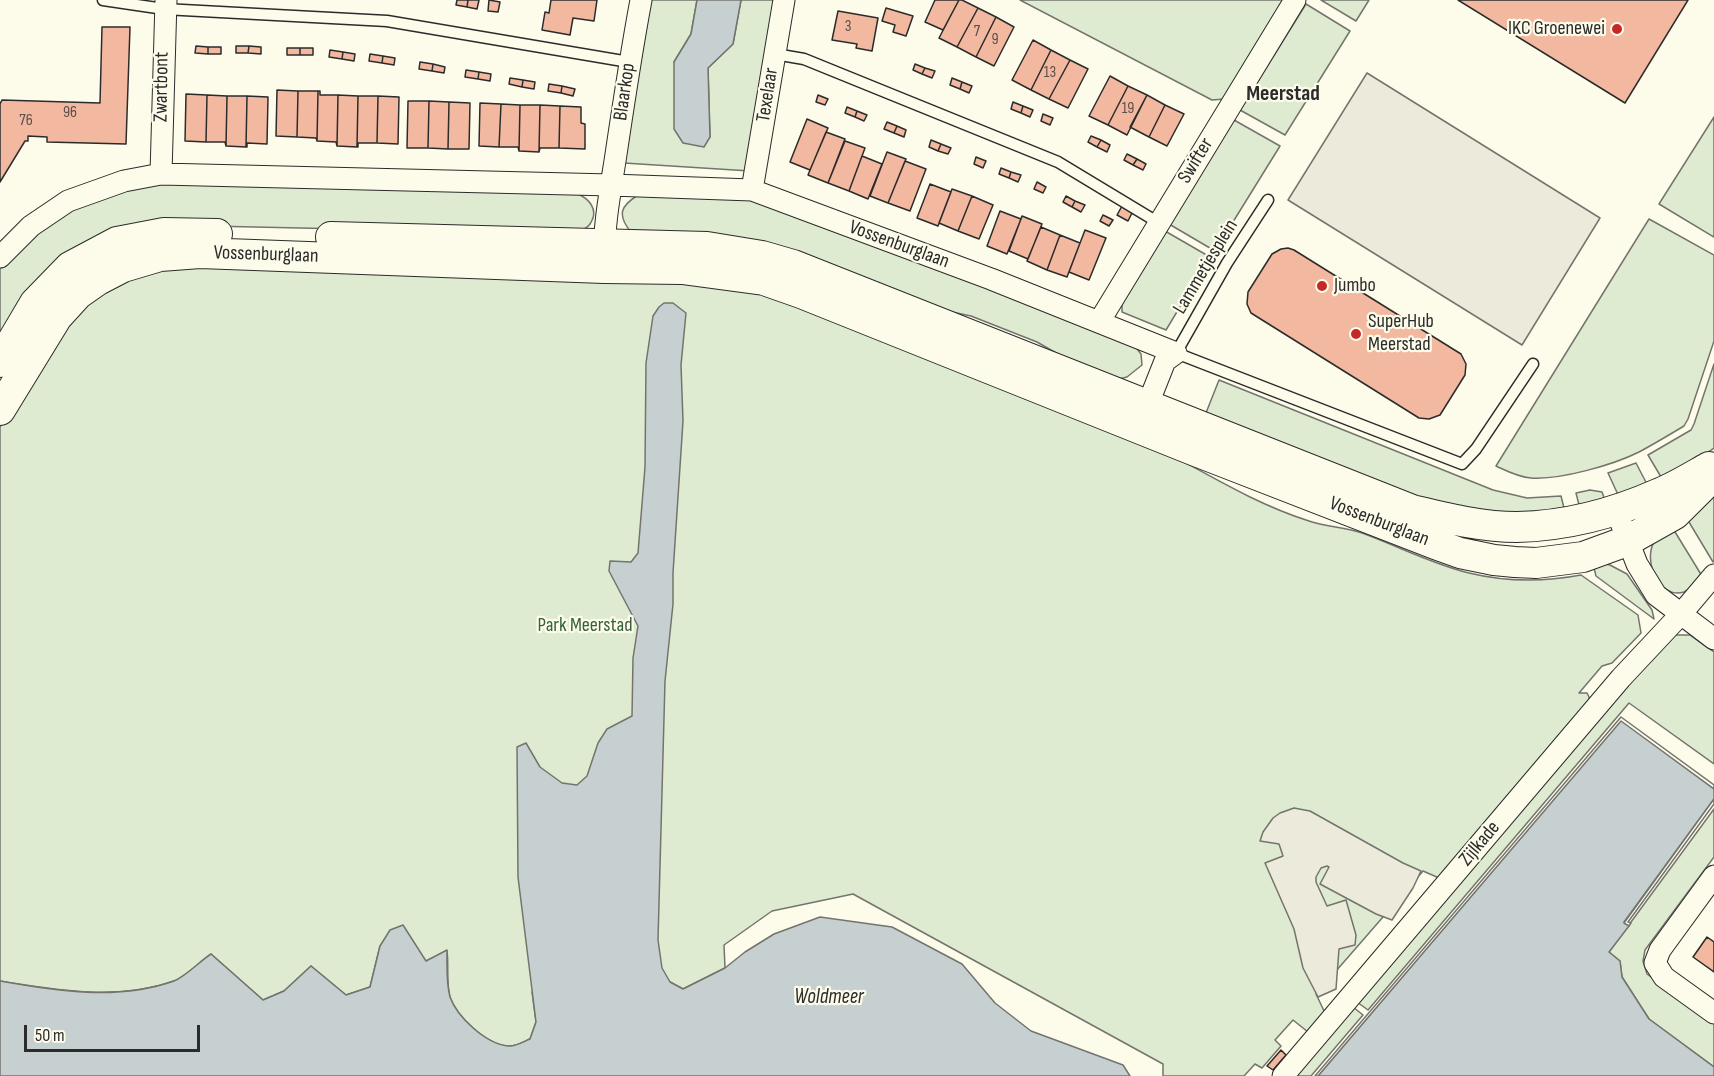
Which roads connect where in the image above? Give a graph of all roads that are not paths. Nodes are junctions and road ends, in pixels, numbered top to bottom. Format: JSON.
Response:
{"nodes":[{"id":1,"x":103,"y":0,"type":"edge"},
{"id":2,"x":641,"y":0,"type":"edge"},
{"id":3,"x":784,"y":0,"type":"edge"},
{"id":4,"x":1294,"y":0,"type":"edge"},
{"id":5,"x":165,"y":4,"type":"edge"},
{"id":6,"x":775,"y":54,"type":"junction"},
{"id":7,"x":629,"y":62,"type":"junction"},
{"id":8,"x":161,"y":174,"type":"junction"},
{"id":9,"x":612,"y":185,"type":"junction"},
{"id":10,"x":752,"y":190,"type":"junction"},
{"id":11,"x":1268,"y":200,"type":"dead end"},
{"id":12,"x":1159,"y":223,"type":"junction"},
{"id":13,"x":604,"y":256,"type":"junction"},
{"id":14,"x":0,"y":257,"type":"edge"},
{"id":15,"x":1099,"y":322,"type":"junction"},
{"id":16,"x":1176,"y":353,"type":"junction"},
{"id":17,"x":0,"y":362,"type":"edge"},
{"id":18,"x":1533,"y":364,"type":"dead end"},
{"id":19,"x":0,"y":410,"type":"edge"},
{"id":20,"x":1143,"y":416,"type":"junction"},
{"id":21,"x":1714,"y":464,"type":"edge"},
{"id":22,"x":1714,"y":475,"type":"edge"},
{"id":23,"x":1616,"y":510,"type":"junction"},
{"id":24,"x":1632,"y":553,"type":"junction"},
{"id":25,"x":1714,"y":574,"type":"edge"},
{"id":26,"x":1681,"y":614,"type":"junction"},
{"id":27,"x":1714,"y":639,"type":"edge"},
{"id":28,"x":1714,"y":876,"type":"edge"},
{"id":29,"x":1714,"y":1013,"type":"edge"},
{"id":30,"x":1283,"y":1076,"type":"edge"}],
"edges":[{"from":1,"to":5,"type":"lane"},
{"from":2,"to":7,"type":"street","name":"Blaarkop"},
{"from":3,"to":6,"type":"street","name":"Texelaar"},
{"from":4,"to":12,"type":"street","name":"Swifter"},
{"from":5,"to":7,"type":"lane"},
{"from":5,"to":8,"type":"street","name":"Zwartbont"},
{"from":6,"to":10,"type":"street","name":"Texelaar"},
{"from":6,"to":12,"type":"lane"},
{"from":7,"to":9,"type":"street","name":"Blaarkop"},
{"from":8,"to":9,"type":"street","name":"Vossenburglaan"},
{"from":8,"to":14,"type":"street","name":"Vossenburglaan"},
{"from":9,"to":10,"type":"street","name":"Vossenburglaan"},
{"from":9,"to":13,"type":"street"},
{"from":10,"to":15,"type":"street","name":"Vossenburglaan"},
{"from":11,"to":16,"type":"lane","name":"Lammetjesplein"},
{"from":12,"to":15,"type":"street","name":"Swifter"},
{"from":13,"to":17,"type":"street","name":"Vossenburglaan"},
{"from":13,"to":19,"type":"street","name":"Vossenburglaan"},
{"from":13,"to":20,"type":"street","name":"Vossenburglaan"},
{"from":15,"to":16,"type":"street","name":"Vossenburglaan"},
{"from":16,"to":18,"type":"lane","name":"Vossenburglaan"},
{"from":16,"to":20,"type":"street"},
{"from":20,"to":23,"type":"street","name":"Vossenburglaan"},
{"from":20,"to":24,"type":"street","name":"Vossenburglaan"},
{"from":21,"to":23,"type":"street","name":"Vossenburglaan"},
{"from":22,"to":24,"type":"street","name":"Vossenburglaan"},
{"from":23,"to":24,"type":"street"},
{"from":24,"to":26,"type":"street"},
{"from":25,"to":26,"type":"street"},
{"from":26,"to":27,"type":"street"},
{"from":26,"to":30,"type":"street","name":"Zijlkade"},
{"from":28,"to":29,"type":"street"}]}
